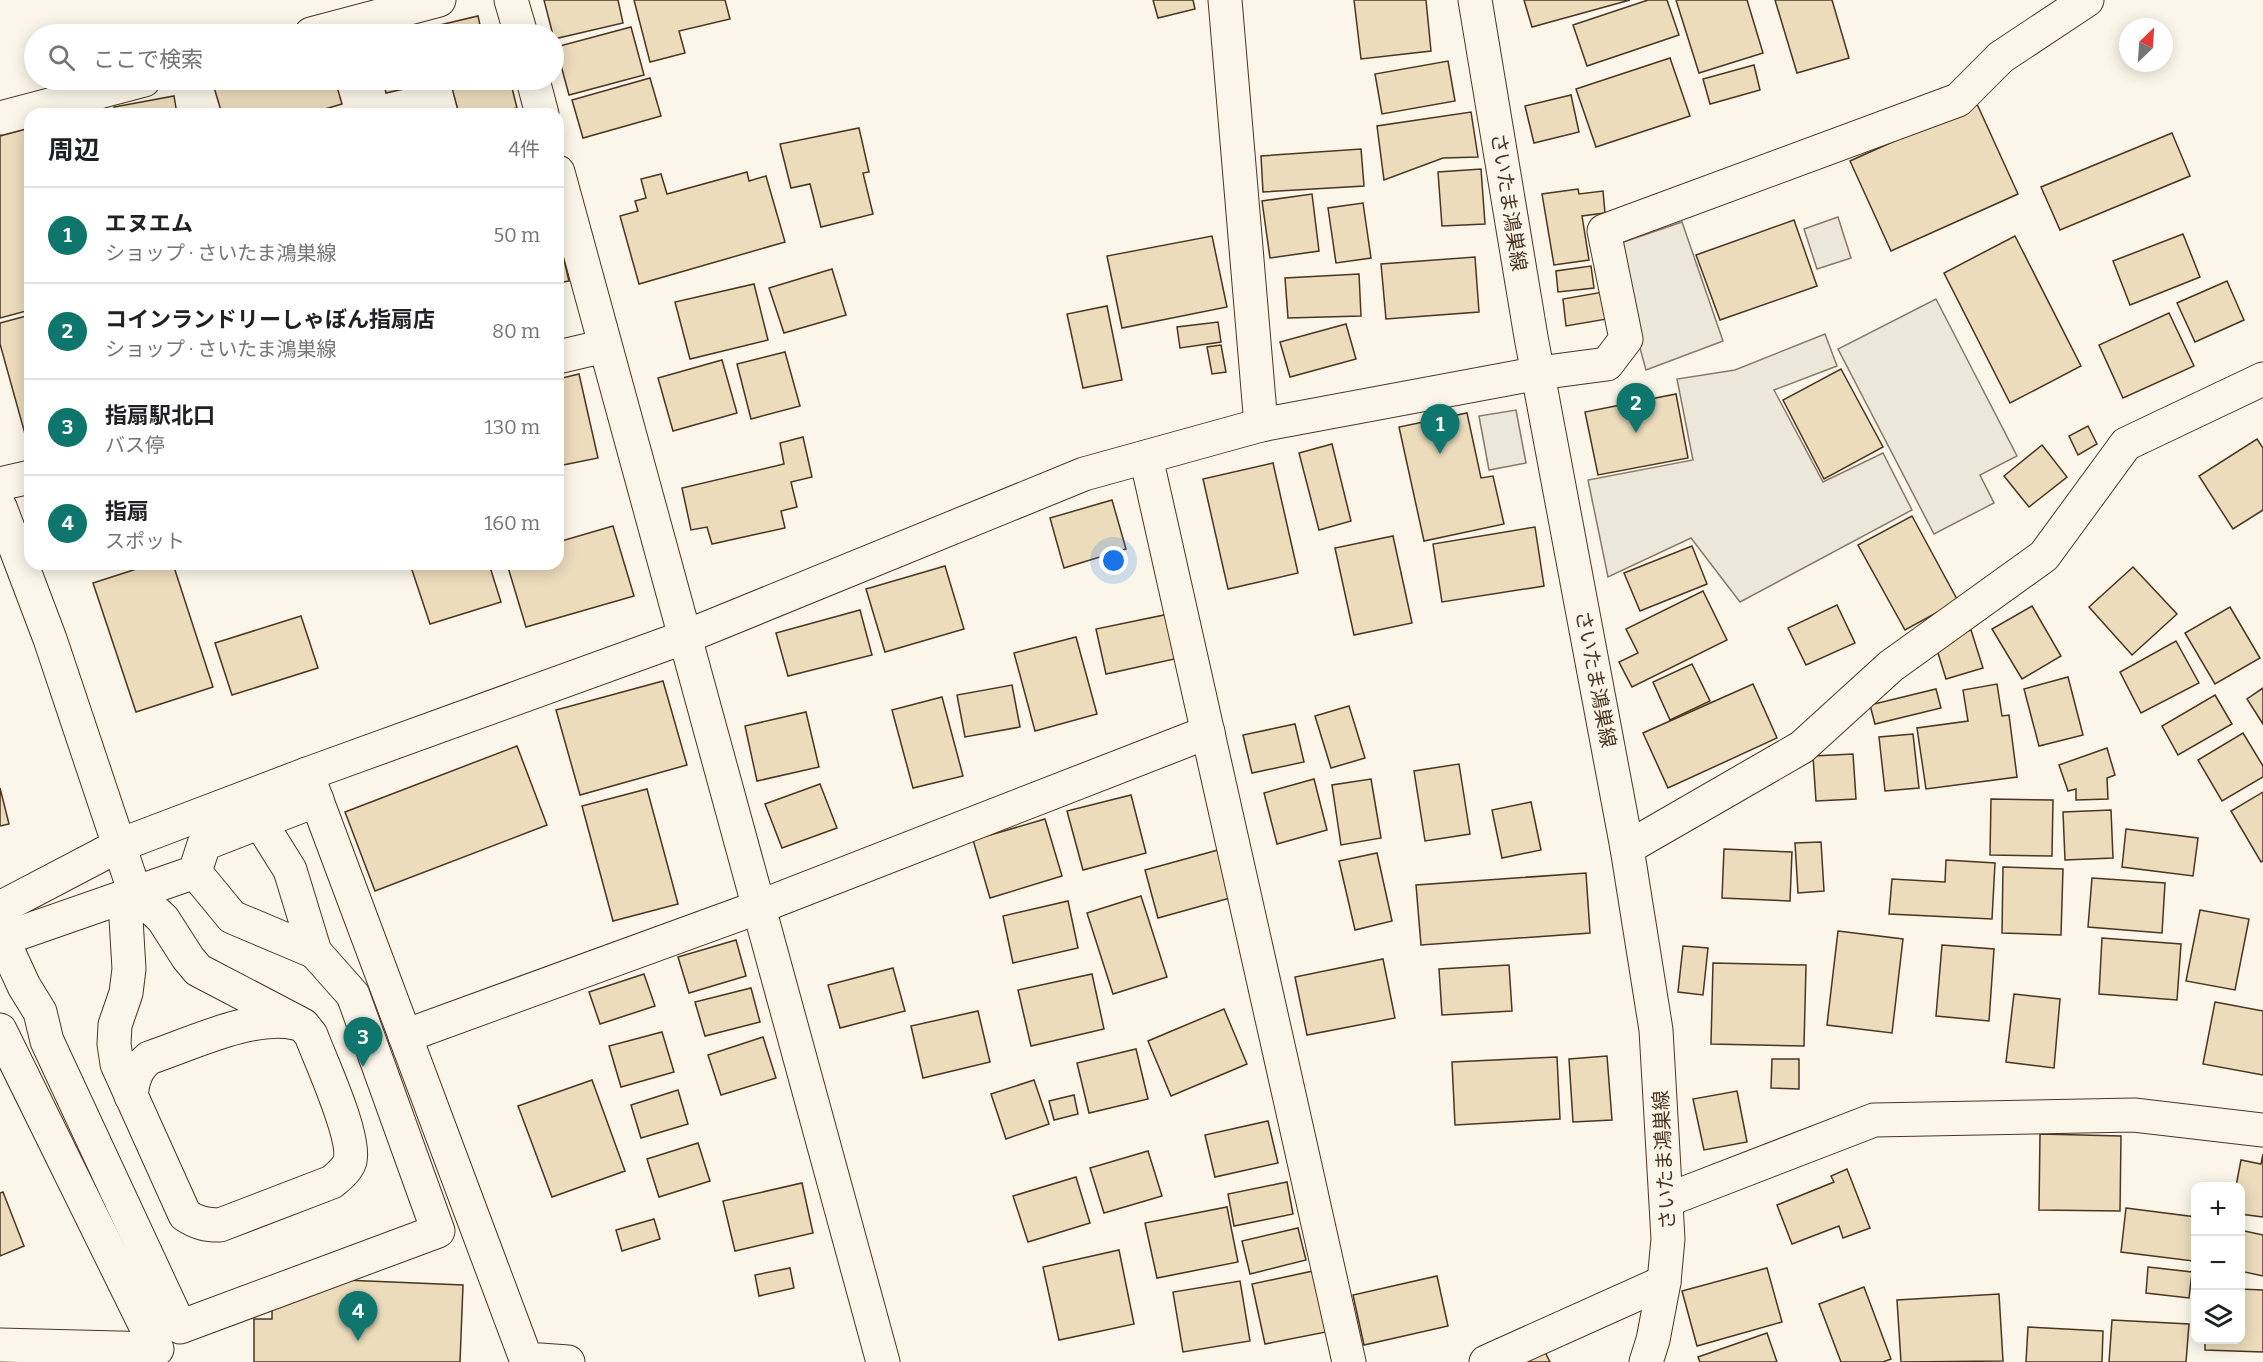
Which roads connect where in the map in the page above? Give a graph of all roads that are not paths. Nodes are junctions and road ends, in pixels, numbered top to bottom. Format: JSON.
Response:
{"nodes":[{"id":1,"x":439,"y":0,"type":"edge"},
{"id":2,"x":511,"y":0,"type":"edge"},
{"id":3,"x":1225,"y":0,"type":"edge"},
{"id":4,"x":1475,"y":0,"type":"edge"},
{"id":5,"x":2087,"y":0,"type":"edge"},
{"id":6,"x":349,"y":24,"type":"edge"},
{"id":7,"x":518,"y":24,"type":"edge"},
{"id":8,"x":106,"y":90,"type":"edge"},
{"id":9,"x":536,"y":90,"type":"edge"},
{"id":10,"x":38,"y":108,"type":"edge"},
{"id":11,"x":540,"y":108,"type":"edge"},
{"id":12,"x":24,"y":112,"type":"edge"},
{"id":13,"x":0,"y":118,"type":"edge"},
{"id":14,"x":564,"y":194,"type":"edge"},
{"id":15,"x":605,"y":346,"type":"junction"},
{"id":16,"x":564,"y":356,"type":"edge"},
{"id":17,"x":1539,"y":373,"type":"junction"},
{"id":18,"x":2263,"y":379,"type":"edge"},
{"id":19,"x":1261,"y":425,"type":"junction"},
{"id":20,"x":1146,"y":457,"type":"junction"},
{"id":21,"x":24,"y":478,"type":"edge"},
{"id":22,"x":0,"y":484,"type":"edge"},
{"id":23,"x":0,"y":507,"type":"edge"},
{"id":24,"x":685,"y":637,"type":"junction"},
{"id":25,"x":1208,"y":732,"type":"junction"},
{"id":26,"x":312,"y":787,"type":"junction"},
{"id":27,"x":261,"y":822,"type":"junction"},
{"id":28,"x":120,"y":845,"type":"junction"},
{"id":29,"x":1628,"y":848,"type":"junction"},
{"id":30,"x":195,"y":872,"type":"junction"},
{"id":31,"x":135,"y":893,"type":"junction"},
{"id":32,"x":759,"y":907,"type":"junction"},
{"id":33,"x":1,"y":929,"type":"edge"},
{"id":34,"x":315,"y":952,"type":"junction"},
{"id":35,"x":303,"y":1025,"type":"junction"},
{"id":36,"x":0,"y":1029,"type":"edge"},
{"id":37,"x":405,"y":1036,"type":"junction"},
{"id":38,"x":130,"y":1096,"type":"junction"},
{"id":39,"x":2263,"y":1130,"type":"edge"},
{"id":40,"x":1666,"y":1200,"type":"junction"},
{"id":41,"x":1664,"y":1282,"type":"junction"},
{"id":42,"x":0,"y":1345,"type":"edge"},
{"id":43,"x":568,"y":1362,"type":"edge"},
{"id":44,"x":883,"y":1362,"type":"edge"},
{"id":45,"x":1349,"y":1362,"type":"edge"},
{"id":46,"x":1486,"y":1362,"type":"edge"},
{"id":47,"x":1646,"y":1362,"type":"edge"}],
"edges":[{"from":1,"to":6,"type":"street"},
{"from":2,"to":7,"type":"street"},
{"from":3,"to":19,"type":"street"},
{"from":4,"to":17,"type":"street","name":"さいたま鴻巣線"},
{"from":5,"to":17,"type":"street"},
{"from":8,"to":10,"type":"street"},
{"from":9,"to":11,"type":"street"},
{"from":12,"to":13,"type":"street"},
{"from":14,"to":15,"type":"street"},
{"from":15,"to":16,"type":"street"},
{"from":15,"to":24,"type":"street"},
{"from":17,"to":19,"type":"street"},
{"from":17,"to":29,"type":"street","name":"さいたま鴻巣線"},
{"from":18,"to":29,"type":"street"},
{"from":19,"to":20,"type":"street"},
{"from":20,"to":24,"type":"street"},
{"from":20,"to":25,"type":"street"},
{"from":21,"to":22,"type":"street"},
{"from":23,"to":28,"type":"street"},
{"from":24,"to":26,"type":"street"},
{"from":24,"to":32,"type":"street"},
{"from":25,"to":32,"type":"street"},
{"from":25,"to":45,"type":"street"},
{"from":26,"to":27,"type":"street"},
{"from":26,"to":28,"type":"street"},
{"from":26,"to":37,"type":"street"},
{"from":27,"to":30,"type":"street"},
{"from":27,"to":34,"type":"street"},
{"from":28,"to":31,"type":"street"},
{"from":28,"to":33,"type":"street"},
{"from":29,"to":40,"type":"street","name":"さいたま鴻巣線"},
{"from":30,"to":31,"type":"street"},
{"from":30,"to":34,"type":"street"},
{"from":31,"to":33,"type":"street"},
{"from":31,"to":35,"type":"street"},
{"from":31,"to":38,"type":"street"},
{"from":32,"to":37,"type":"street"},
{"from":32,"to":44,"type":"street"},
{"from":33,"to":34,"type":"street"},
{"from":35,"to":38,"type":"street"},
{"from":35,"to":38,"type":"street"},
{"from":36,"to":42,"type":"street"},
{"from":37,"to":43,"type":"street"},
{"from":39,"to":40,"type":"street"},
{"from":40,"to":41,"type":"street","name":"さいたま鴻巣線"},
{"from":41,"to":46,"type":"street"},
{"from":41,"to":47,"type":"street","name":"さいたま鴻巣線"}]}
